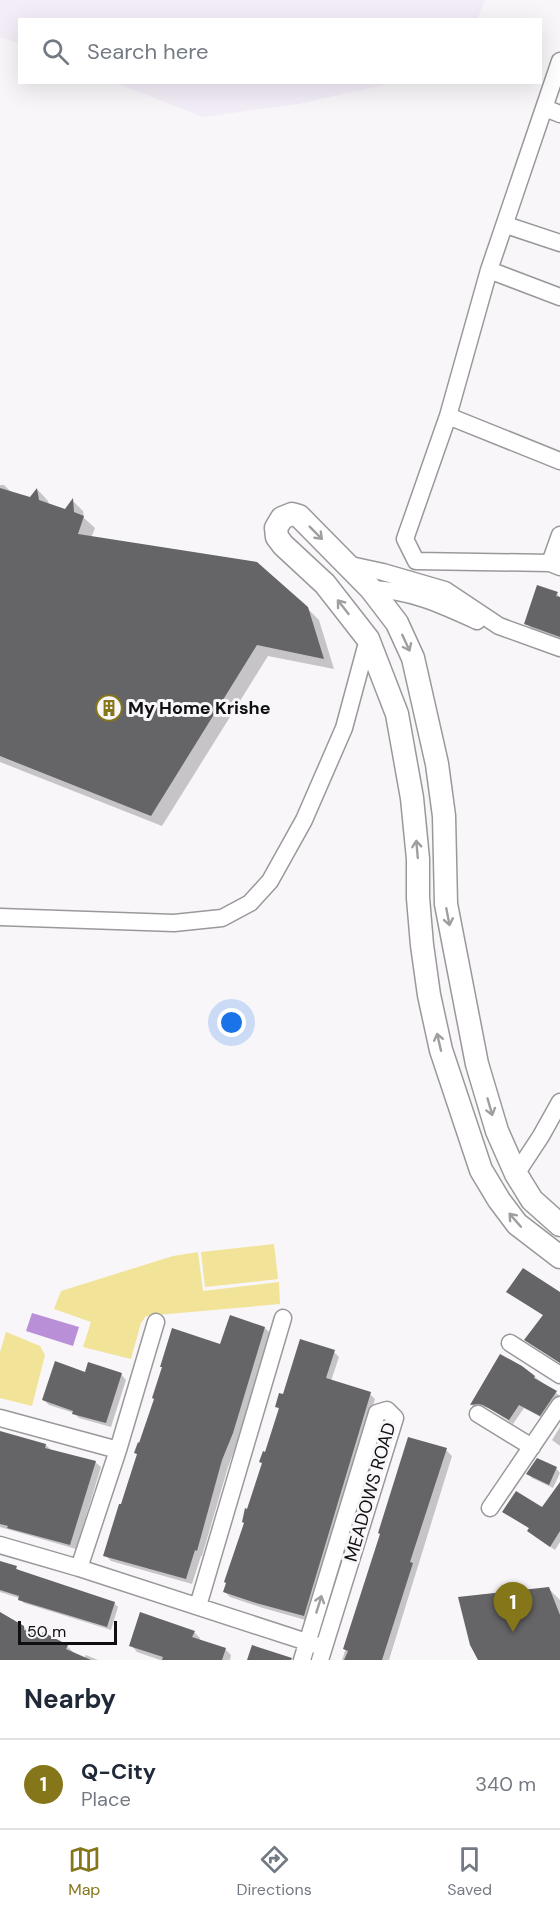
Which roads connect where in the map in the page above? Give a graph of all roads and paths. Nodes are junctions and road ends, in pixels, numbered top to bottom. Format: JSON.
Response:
{"nodes":[{"id":1,"x":560,"y":61,"type":"edge"},
{"id":2,"x":552,"y":111,"type":"edge"},
{"id":3,"x":506,"y":225,"type":"junction"},
{"id":4,"x":560,"y":243,"type":"edge"},
{"id":5,"x":489,"y":270,"type":"junction"},
{"id":6,"x":560,"y":297,"type":"edge"},
{"id":7,"x":448,"y":416,"type":"junction"},
{"id":8,"x":560,"y":461,"type":"edge"},
{"id":9,"x":560,"y":535,"type":"edge"},
{"id":10,"x":346,"y":564,"type":"junction"},
{"id":11,"x":555,"y":565,"type":"edge"},
{"id":12,"x":371,"y":589,"type":"junction"},
{"id":13,"x":368,"y":639,"type":"junction"},
{"id":14,"x":560,"y":648,"type":"edge"},
{"id":15,"x":560,"y":658,"type":"edge"},
{"id":16,"x":0,"y":917,"type":"edge"},
{"id":17,"x":560,"y":1101,"type":"edge"},
{"id":18,"x":516,"y":1173,"type":"junction"},
{"id":19,"x":560,"y":1225,"type":"edge"},
{"id":20,"x":560,"y":1257,"type":"edge"},
{"id":21,"x":284,"y":1318,"type":"dead end"},
{"id":22,"x":156,"y":1322,"type":"dead end"},
{"id":23,"x":510,"y":1343,"type":"dead end"},
{"id":24,"x":560,"y":1375,"type":"edge"},
{"id":25,"x":560,"y":1404,"type":"edge"},
{"id":26,"x":478,"y":1414,"type":"dead end"},
{"id":27,"x":0,"y":1418,"type":"edge"},
{"id":28,"x":532,"y":1447,"type":"junction"},
{"id":29,"x":118,"y":1450,"type":"junction"},
{"id":30,"x":490,"y":1508,"type":"dead end"},
{"id":31,"x":0,"y":1545,"type":"edge"},
{"id":32,"x":79,"y":1568,"type":"junction"},
{"id":33,"x":198,"y":1606,"type":"junction"},
{"id":34,"x":317,"y":1650,"type":"edge"},
{"id":35,"x":302,"y":1660,"type":"edge"}],
"edges":[{"from":1,"to":2,"type":"street"},
{"from":2,"to":3,"type":"street"},
{"from":3,"to":4,"type":"street"},
{"from":3,"to":5,"type":"street"},
{"from":5,"to":6,"type":"street"},
{"from":5,"to":7,"type":"street"},
{"from":7,"to":8,"type":"street"},
{"from":7,"to":11,"type":"street"},
{"from":9,"to":11,"type":"street"},
{"from":10,"to":12,"type":"street"},
{"from":13,"to":10,"type":"street","one_way":true},
{"from":10,"to":14,"type":"street"},
{"from":12,"to":15,"type":"street"},
{"from":12,"to":18,"type":"street","one_way":true},
{"from":13,"to":16,"type":"street"},
{"from":20,"to":13,"type":"street","one_way":true},
{"from":17,"to":18,"type":"street"},
{"from":18,"to":19,"type":"street"},
{"from":21,"to":33,"type":"street"},
{"from":22,"to":29,"type":"street"},
{"from":23,"to":24,"type":"street"},
{"from":25,"to":28,"type":"street"},
{"from":26,"to":28,"type":"street"},
{"from":27,"to":29,"type":"street"},
{"from":28,"to":30,"type":"street"},
{"from":29,"to":32,"type":"street"},
{"from":31,"to":32,"type":"street"},
{"from":32,"to":33,"type":"street"},
{"from":33,"to":34,"type":"street"},
{"from":34,"to":34,"type":"street","name":"MEADOWS ROAD","one_way":true},
{"from":34,"to":35,"type":"street","name":"MEADOWS ROAD"}]}
